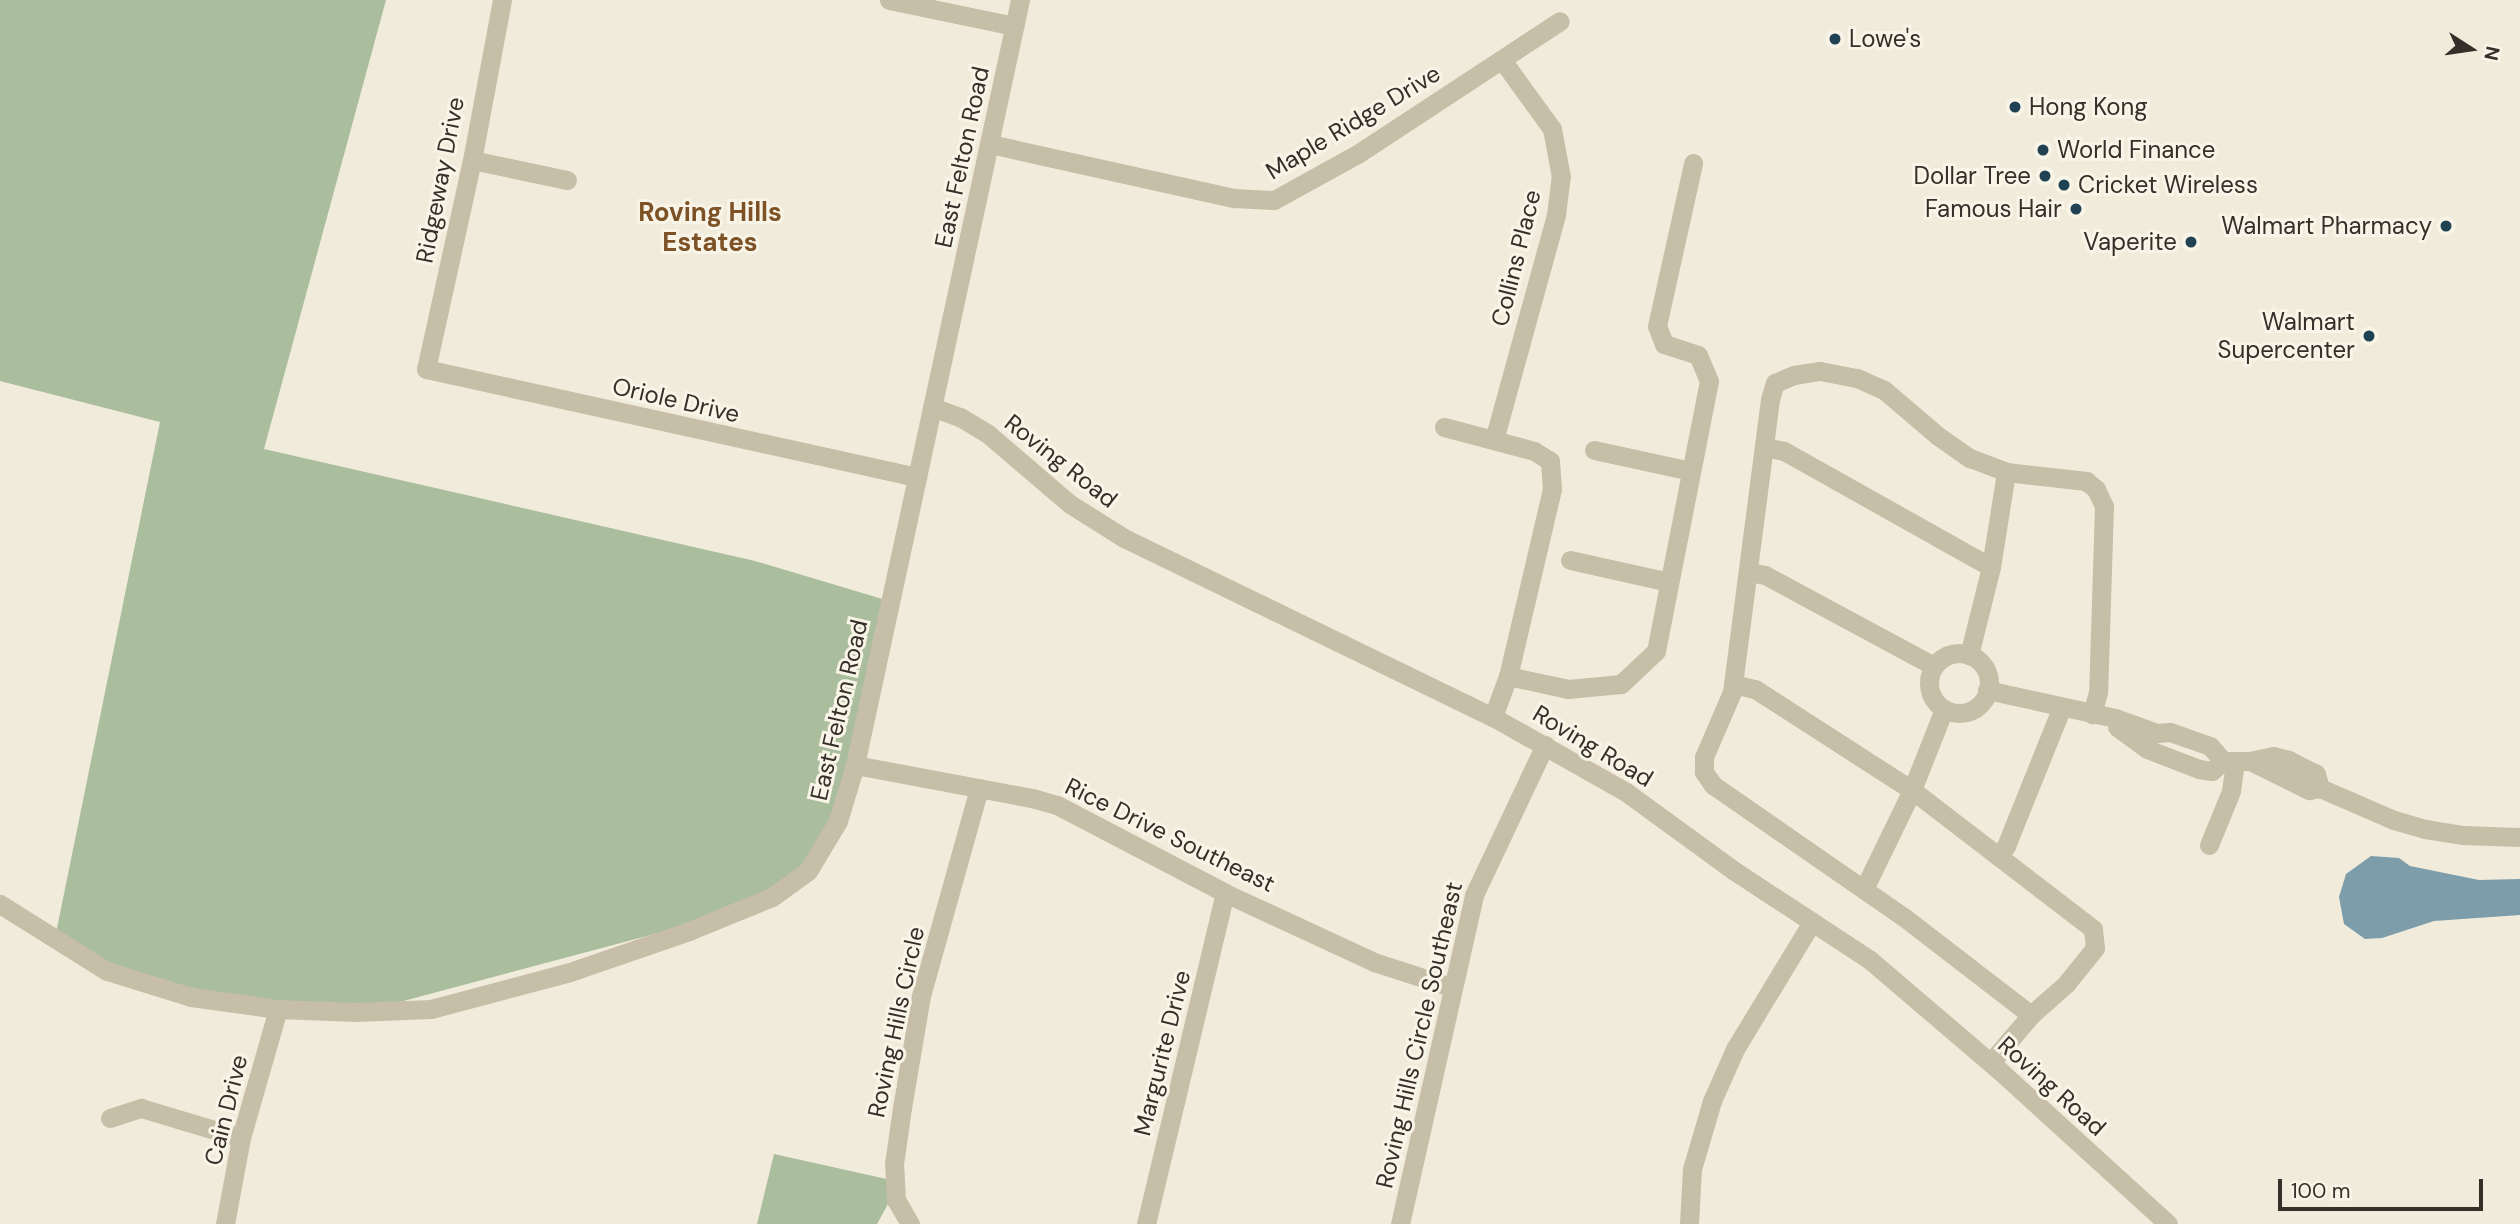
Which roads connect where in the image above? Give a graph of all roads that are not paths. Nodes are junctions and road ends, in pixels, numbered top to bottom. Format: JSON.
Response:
{"nodes":[{"id":1,"x":502,"y":0,"type":"edge"},
{"id":2,"x":889,"y":0,"type":"edge"},
{"id":3,"x":1020,"y":0,"type":"edge"},
{"id":4,"x":1560,"y":21,"type":"dead end"},
{"id":5,"x":1014,"y":26,"type":"junction"},
{"id":6,"x":1502,"y":60,"type":"junction"},
{"id":7,"x":990,"y":144,"type":"junction"},
{"id":8,"x":472,"y":160,"type":"junction"},
{"id":9,"x":1693,"y":163,"type":"dead end"},
{"id":10,"x":567,"y":180,"type":"dead end"},
{"id":11,"x":426,"y":369,"type":"joint"},
{"id":12,"x":932,"y":407,"type":"junction"},
{"id":13,"x":1444,"y":427,"type":"dead end"},
{"id":14,"x":1494,"y":440,"type":"junction"},
{"id":15,"x":1764,"y":447,"type":"junction"},
{"id":16,"x":1594,"y":450,"type":"dead end"},
{"id":17,"x":1691,"y":471,"type":"junction"},
{"id":18,"x":2006,"y":472,"type":"junction"},
{"id":19,"x":917,"y":477,"type":"junction"},
{"id":20,"x":1570,"y":560,"type":"dead end"},
{"id":21,"x":1991,"y":567,"type":"junction"},
{"id":22,"x":1748,"y":572,"type":"junction"},
{"id":23,"x":1669,"y":582,"type":"junction"},
{"id":24,"x":1969,"y":655,"type":"junction"},
{"id":25,"x":1934,"y":666,"type":"junction"},
{"id":26,"x":1508,"y":676,"type":"junction"},
{"id":27,"x":1733,"y":684,"type":"junction"},
{"id":28,"x":1987,"y":690,"type":"junction"},
{"id":29,"x":2062,"y":707,"type":"junction"},
{"id":30,"x":1944,"y":709,"type":"junction"},
{"id":31,"x":2097,"y":715,"type":"junction"},
{"id":32,"x":1493,"y":716,"type":"junction"},
{"id":33,"x":1545,"y":745,"type":"junction"},
{"id":34,"x":2231,"y":760,"type":"junction"},
{"id":35,"x":855,"y":765,"type":"junction"},
{"id":36,"x":979,"y":788,"type":"junction"},
{"id":37,"x":1912,"y":790,"type":"junction"},
{"id":38,"x":2520,"y":837,"type":"edge"},
{"id":39,"x":2209,"y":845,"type":"dead end"},
{"id":40,"x":1998,"y":856,"type":"junction"},
{"id":41,"x":1864,"y":889,"type":"junction"},
{"id":42,"x":1225,"y":893,"type":"junction"},
{"id":43,"x":0,"y":904,"type":"edge"},
{"id":44,"x":1812,"y":922,"type":"junction"},
{"id":45,"x":1451,"y":987,"type":"junction"},
{"id":46,"x":278,"y":1009,"type":"junction"},
{"id":47,"x":2031,"y":1015,"type":"junction"},
{"id":48,"x":1991,"y":1062,"type":"junction"},
{"id":49,"x":110,"y":1118,"type":"dead end"},
{"id":50,"x":241,"y":1138,"type":"junction"},
{"id":51,"x":225,"y":1224,"type":"edge"},
{"id":52,"x":910,"y":1224,"type":"edge"},
{"id":53,"x":1146,"y":1224,"type":"edge"},
{"id":54,"x":1400,"y":1224,"type":"edge"},
{"id":55,"x":1689,"y":1224,"type":"edge"},
{"id":56,"x":2168,"y":1224,"type":"edge"}],
"edges":[{"from":1,"to":8,"type":"street","name":"Ridgeway Drive"},
{"from":2,"to":5,"type":"street"},
{"from":3,"to":5,"type":"street","name":"East Felton Road"},
{"from":4,"to":6,"type":"street","name":"Maple Ridge Drive"},
{"from":5,"to":7,"type":"street","name":"East Felton Road"},
{"from":6,"to":7,"type":"street","name":"Maple Ridge Drive"},
{"from":6,"to":14,"type":"street","name":"Collins Place"},
{"from":7,"to":12,"type":"street","name":"East Felton Road"},
{"from":8,"to":10,"type":"street"},
{"from":8,"to":11,"type":"street","name":"Ridgeway Drive"},
{"from":9,"to":17,"type":"street"},
{"from":11,"to":19,"type":"street","name":"Oriole Drive"},
{"from":12,"to":19,"type":"street","name":"East Felton Road"},
{"from":12,"to":32,"type":"street","name":"Roving Road"},
{"from":13,"to":14,"type":"street"},
{"from":14,"to":26,"type":"street"},
{"from":15,"to":18,"type":"street"},
{"from":15,"to":21,"type":"street"},
{"from":15,"to":22,"type":"street"},
{"from":16,"to":17,"type":"street"},
{"from":17,"to":23,"type":"street"},
{"from":18,"to":21,"type":"street"},
{"from":18,"to":31,"type":"street"},
{"from":19,"to":35,"type":"street","name":"East Felton Road"},
{"from":20,"to":23,"type":"street"},
{"from":21,"to":24,"type":"street"},
{"from":22,"to":25,"type":"street"},
{"from":22,"to":27,"type":"street"},
{"from":23,"to":26,"type":"street"},
{"from":24,"to":25,"type":"street"},
{"from":24,"to":28,"type":"street"},
{"from":25,"to":30,"type":"street"},
{"from":26,"to":32,"type":"street"},
{"from":27,"to":37,"type":"street"},
{"from":27,"to":41,"type":"street"},
{"from":28,"to":29,"type":"street"},
{"from":28,"to":30,"type":"street"},
{"from":29,"to":31,"type":"street"},
{"from":29,"to":40,"type":"street"},
{"from":30,"to":37,"type":"street"},
{"from":31,"to":34,"type":"street"},
{"from":31,"to":34,"type":"street"},
{"from":32,"to":33,"type":"street","name":"Roving Road"},
{"from":33,"to":44,"type":"street","name":"Roving Road"},
{"from":33,"to":45,"type":"street","name":"Roving Hills Circle Southeast"},
{"from":34,"to":38,"type":"street"},
{"from":34,"to":39,"type":"street"},
{"from":35,"to":36,"type":"street","name":"Rice Drive Southeast"},
{"from":35,"to":46,"type":"street","name":"East Felton Road"},
{"from":36,"to":42,"type":"street","name":"Rice Drive Southeast"},
{"from":36,"to":52,"type":"street","name":"Roving Hills Circle"},
{"from":37,"to":40,"type":"street"},
{"from":37,"to":41,"type":"street"},
{"from":40,"to":47,"type":"street"},
{"from":41,"to":47,"type":"street"},
{"from":42,"to":45,"type":"street","name":"Rice Drive Southeast"},
{"from":42,"to":53,"type":"street","name":"Margurite Drive"},
{"from":43,"to":46,"type":"street","name":"East Felton Road"},
{"from":44,"to":48,"type":"street","name":"Roving Road"},
{"from":44,"to":55,"type":"street"},
{"from":45,"to":54,"type":"street","name":"Roving Hills Circle Southeast"},
{"from":46,"to":50,"type":"street","name":"Cain Drive"},
{"from":47,"to":48,"type":"street"},
{"from":48,"to":56,"type":"street","name":"Roving Road"},
{"from":49,"to":50,"type":"street"},
{"from":50,"to":51,"type":"street","name":"Cain Drive"}]}
